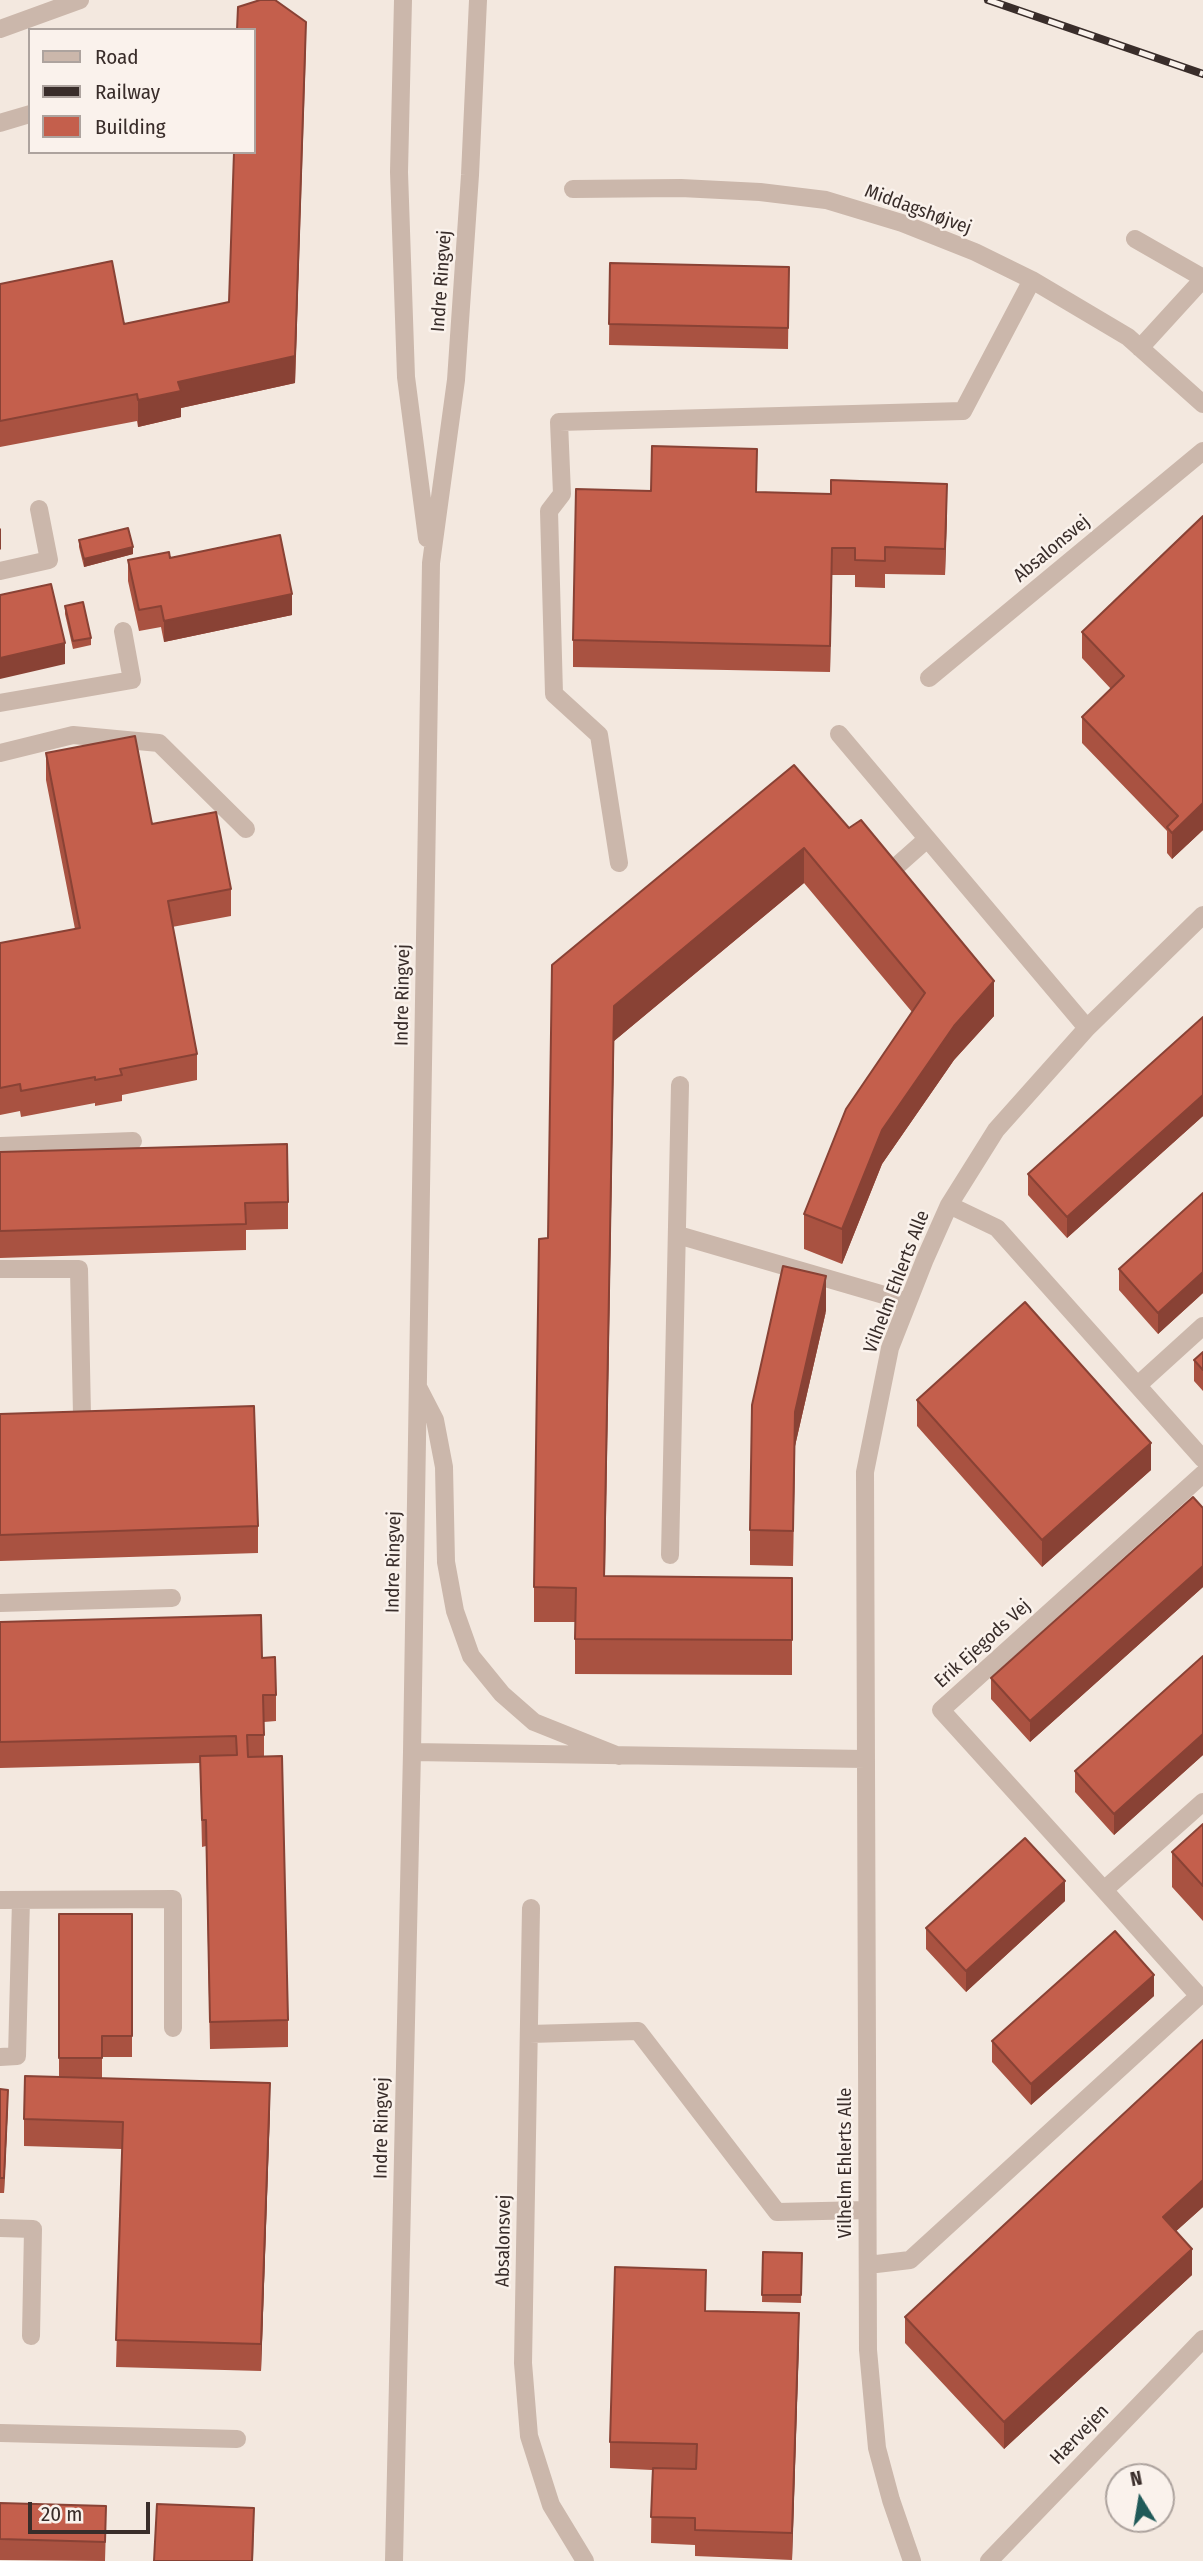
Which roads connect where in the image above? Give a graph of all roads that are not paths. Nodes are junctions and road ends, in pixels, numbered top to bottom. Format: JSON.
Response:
{"nodes":[{"id":1,"x":80,"y":0,"type":"edge"},
{"id":2,"x":402,"y":0,"type":"edge"},
{"id":3,"x":478,"y":0,"type":"edge"},
{"id":4,"x":0,"y":29,"type":"edge"},
{"id":5,"x":28,"y":115,"type":"edge"},
{"id":6,"x":0,"y":123,"type":"edge"},
{"id":7,"x":573,"y":189,"type":"dead end"},
{"id":8,"x":1135,"y":239,"type":"dead end"},
{"id":9,"x":1203,"y":279,"type":"edge"},
{"id":10,"x":1032,"y":280,"type":"junction"},
{"id":11,"x":1140,"y":348,"type":"junction"},
{"id":12,"x":1203,"y":404,"type":"edge"},
{"id":13,"x":1203,"y":452,"type":"edge"},
{"id":14,"x":39,"y":509,"type":"dead end"},
{"id":15,"x":430,"y":563,"type":"junction"},
{"id":16,"x":0,"y":571,"type":"edge"},
{"id":17,"x":123,"y":631,"type":"dead end"},
{"id":18,"x":929,"y":678,"type":"dead end"},
{"id":19,"x":0,"y":703,"type":"edge"},
{"id":20,"x":839,"y":734,"type":"dead end"},
{"id":21,"x":0,"y":753,"type":"edge"},
{"id":22,"x":246,"y":829,"type":"dead end"},
{"id":23,"x":926,"y":840,"type":"junction"},
{"id":24,"x":620,"y":863,"type":"dead end"},
{"id":25,"x":882,"y":879,"type":"edge"},
{"id":26,"x":1201,"y":920,"type":"edge"},
{"id":27,"x":1087,"y":1028,"type":"junction"},
{"id":28,"x":680,"y":1085,"type":"dead end"},
{"id":29,"x":133,"y":1140,"type":"dead end"},
{"id":30,"x":0,"y":1146,"type":"edge"},
{"id":31,"x":949,"y":1205,"type":"junction"},
{"id":32,"x":678,"y":1235,"type":"junction"},
{"id":33,"x":0,"y":1269,"type":"edge"},
{"id":34,"x":908,"y":1302,"type":"junction"},
{"id":35,"x":1203,"y":1326,"type":"edge"},
{"id":36,"x":1138,"y":1385,"type":"junction"},
{"id":37,"x":418,"y":1387,"type":"junction"},
{"id":38,"x":82,"y":1415,"type":"edge"},
{"id":39,"x":1203,"y":1459,"type":"edge"},
{"id":40,"x":1203,"y":1474,"type":"edge"},
{"id":41,"x":670,"y":1555,"type":"dead end"},
{"id":42,"x":173,"y":1598,"type":"dead end"},
{"id":43,"x":0,"y":1603,"type":"edge"},
{"id":44,"x":412,"y":1752,"type":"junction"},
{"id":45,"x":619,"y":1756,"type":"junction"},
{"id":46,"x":865,"y":1759,"type":"junction"},
{"id":47,"x":1203,"y":1802,"type":"edge"},
{"id":48,"x":1104,"y":1890,"type":"junction"},
{"id":49,"x":0,"y":1900,"type":"edge"},
{"id":50,"x":21,"y":1900,"type":"junction"},
{"id":51,"x":531,"y":1908,"type":"dead end"},
{"id":52,"x":173,"y":2028,"type":"dead end"},
{"id":53,"x":529,"y":2034,"type":"junction"},
{"id":54,"x":0,"y":2057,"type":"edge"},
{"id":55,"x":867,"y":2210,"type":"junction"},
{"id":56,"x":0,"y":2228,"type":"edge"},
{"id":57,"x":867,"y":2265,"type":"junction"},
{"id":58,"x":32,"y":2336,"type":"dead end"},
{"id":59,"x":1203,"y":2339,"type":"edge"},
{"id":60,"x":0,"y":2433,"type":"edge"},
{"id":61,"x":237,"y":2439,"type":"dead end"},
{"id":62,"x":394,"y":2561,"type":"edge"},
{"id":63,"x":586,"y":2561,"type":"edge"},
{"id":64,"x":912,"y":2561,"type":"edge"},
{"id":65,"x":989,"y":2561,"type":"edge"}],
"edges":[{"from":1,"to":4,"type":"street"},
{"from":2,"to":15,"type":"street","name":"Indre Ringvej"},
{"from":3,"to":15,"type":"street","name":"Indre Ringvej"},
{"from":5,"to":6,"type":"street"},
{"from":7,"to":10,"type":"street","name":"Middagshøjvej"},
{"from":8,"to":9,"type":"street"},
{"from":9,"to":11,"type":"street"},
{"from":10,"to":11,"type":"street","name":"Middagshøjvej"},
{"from":10,"to":24,"type":"street"},
{"from":11,"to":12,"type":"street","name":"Middagshøjvej"},
{"from":13,"to":18,"type":"street","name":"Absalonsvej"},
{"from":14,"to":16,"type":"street"},
{"from":15,"to":37,"type":"street","name":"Indre Ringvej"},
{"from":17,"to":19,"type":"street"},
{"from":20,"to":23,"type":"street"},
{"from":21,"to":22,"type":"street"},
{"from":23,"to":25,"type":"street"},
{"from":23,"to":27,"type":"street"},
{"from":26,"to":27,"type":"street","name":"Vilhelm Ehlerts Alle"},
{"from":27,"to":31,"type":"street","name":"Vilhelm Ehlerts Alle"},
{"from":28,"to":32,"type":"street"},
{"from":29,"to":30,"type":"street"},
{"from":31,"to":34,"type":"street","name":"Vilhelm Ehlerts Alle"},
{"from":31,"to":36,"type":"street"},
{"from":32,"to":34,"type":"street"},
{"from":32,"to":41,"type":"street"},
{"from":33,"to":38,"type":"street"},
{"from":34,"to":46,"type":"street","name":"Vilhelm Ehlerts Alle"},
{"from":35,"to":36,"type":"street"},
{"from":36,"to":39,"type":"street"},
{"from":37,"to":44,"type":"street","name":"Indre Ringvej"},
{"from":37,"to":45,"type":"street"},
{"from":40,"to":48,"type":"street","name":"Erik Ejegods Vej"},
{"from":42,"to":43,"type":"street"},
{"from":44,"to":45,"type":"street"},
{"from":44,"to":62,"type":"street","name":"Indre Ringvej"},
{"from":45,"to":46,"type":"street"},
{"from":46,"to":55,"type":"street","name":"Vilhelm Ehlerts Alle"},
{"from":47,"to":48,"type":"street"},
{"from":48,"to":57,"type":"street","name":"Erik Ejegods Vej"},
{"from":49,"to":50,"type":"street"},
{"from":50,"to":52,"type":"street"},
{"from":50,"to":54,"type":"street"},
{"from":51,"to":53,"type":"street","name":"Absalonsvej"},
{"from":53,"to":55,"type":"street"},
{"from":53,"to":63,"type":"street","name":"Absalonsvej"},
{"from":55,"to":57,"type":"street","name":"Vilhelm Ehlerts Alle"},
{"from":56,"to":58,"type":"street"},
{"from":57,"to":64,"type":"street","name":"Vilhelm Ehlerts Alle"},
{"from":59,"to":65,"type":"street","name":"Hærvejen"},
{"from":60,"to":61,"type":"street"}]}
